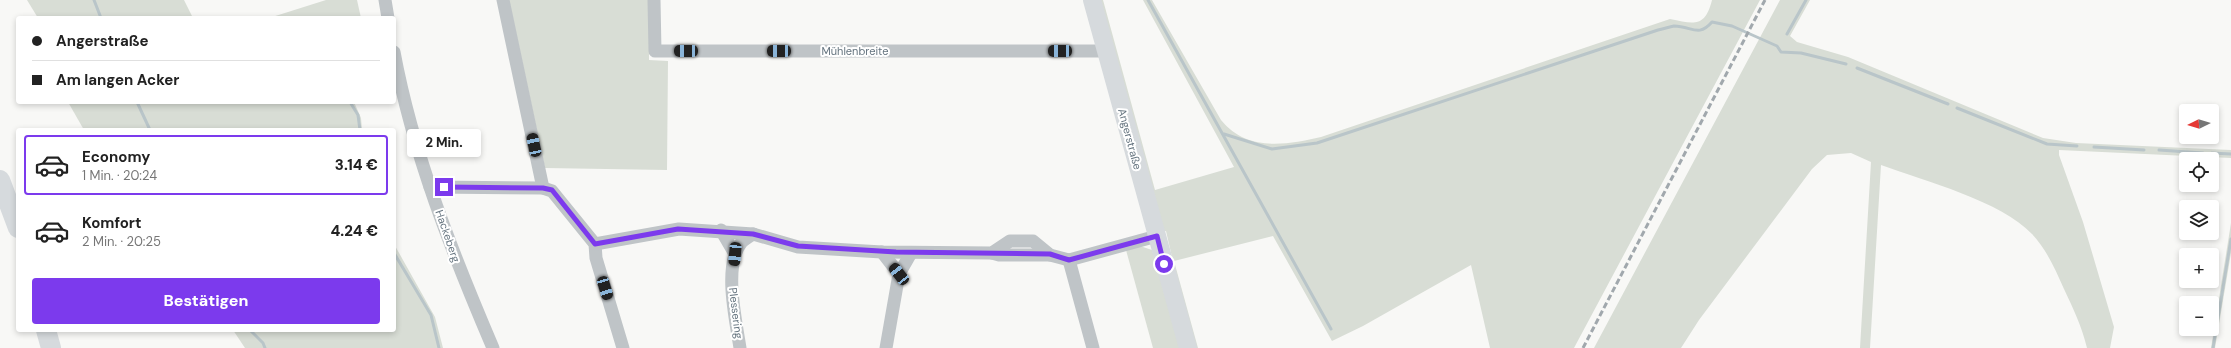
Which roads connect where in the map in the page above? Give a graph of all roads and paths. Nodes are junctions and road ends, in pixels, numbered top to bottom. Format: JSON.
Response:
{"nodes":[{"id":1,"x":384,"y":0,"type":"edge"},
{"id":2,"x":503,"y":0,"type":"edge"},
{"id":3,"x":654,"y":0,"type":"edge"},
{"id":4,"x":1092,"y":0,"type":"edge"},
{"id":5,"x":388,"y":16,"type":"edge"},
{"id":6,"x":1106,"y":51,"type":"junction"},
{"id":7,"x":396,"y":61,"type":"edge"},
{"id":8,"x":0,"y":180,"type":"edge"},
{"id":9,"x":430,"y":187,"type":"junction"},
{"id":10,"x":543,"y":188,"type":"junction"},
{"id":11,"x":16,"y":223,"type":"edge"},
{"id":12,"x":721,"y":230,"type":"junction"},
{"id":13,"x":753,"y":234,"type":"junction"},
{"id":14,"x":1157,"y":236,"type":"junction"},
{"id":15,"x":595,"y":244,"type":"junction"},
{"id":16,"x":882,"y":252,"type":"junction"},
{"id":17,"x":911,"y":253,"type":"junction"},
{"id":18,"x":735,"y":254,"type":"junction"},
{"id":19,"x":1069,"y":260,"type":"junction"},
{"id":20,"x":899,"y":274,"type":"junction"},
{"id":21,"x":46,"y":332,"type":"edge"},
{"id":22,"x":50,"y":348,"type":"edge"},
{"id":23,"x":493,"y":348,"type":"edge"},
{"id":24,"x":623,"y":348,"type":"edge"},
{"id":25,"x":740,"y":348,"type":"edge"},
{"id":26,"x":886,"y":348,"type":"edge"},
{"id":27,"x":1093,"y":348,"type":"edge"},
{"id":28,"x":1188,"y":348,"type":"edge"}],
"edges":[{"from":1,"to":5,"type":"street"},
{"from":2,"to":10,"type":"street"},
{"from":3,"to":6,"type":"street","name":"Mühlenbreite"},
{"from":4,"to":6,"type":"street","name":"Angerstraße"},
{"from":6,"to":14,"type":"street","name":"Angerstraße"},
{"from":7,"to":9,"type":"street","name":"Hackeberg"},
{"from":8,"to":11,"type":"main road"},
{"from":9,"to":10,"type":"street"},
{"from":9,"to":23,"type":"street","name":"Hackeberg"},
{"from":10,"to":15,"type":"street"},
{"from":12,"to":13,"type":"street"},
{"from":12,"to":15,"type":"street"},
{"from":12,"to":18,"type":"street"},
{"from":13,"to":16,"type":"street"},
{"from":13,"to":18,"type":"street"},
{"from":14,"to":19,"type":"street"},
{"from":14,"to":28,"type":"street","name":"Angerstraße"},
{"from":15,"to":24,"type":"street"},
{"from":16,"to":17,"type":"street"},
{"from":16,"to":20,"type":"street"},
{"from":17,"to":19,"type":"street"},
{"from":17,"to":20,"type":"street"},
{"from":18,"to":25,"type":"street","name":"Plessering"},
{"from":19,"to":27,"type":"street"},
{"from":20,"to":26,"type":"street"},
{"from":21,"to":22,"type":"main road"}]}
